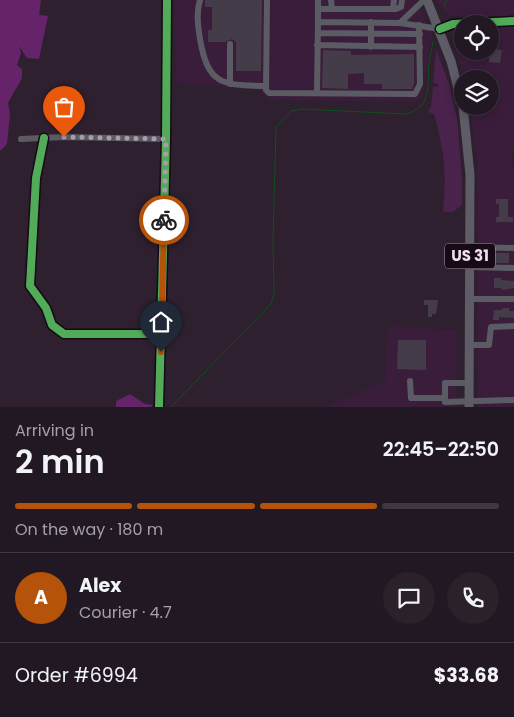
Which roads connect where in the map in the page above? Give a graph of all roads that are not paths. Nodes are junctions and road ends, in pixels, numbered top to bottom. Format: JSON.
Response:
{"nodes":[{"id":1,"x":167,"y":0,"type":"edge"},
{"id":2,"x":200,"y":0,"type":"edge"},
{"id":3,"x":267,"y":0,"type":"edge"},
{"id":4,"x":318,"y":0,"type":"edge"},
{"id":5,"x":331,"y":0,"type":"edge"},
{"id":6,"x":394,"y":0,"type":"edge"},
{"id":7,"x":402,"y":0,"type":"edge"},
{"id":8,"x":426,"y":0,"type":"edge"},
{"id":9,"x":318,"y":9,"type":"junction"},
{"id":10,"x":332,"y":9,"type":"junction"},
{"id":11,"x":357,"y":9,"type":"junction"},
{"id":12,"x":393,"y":9,"type":"junction"},
{"id":13,"x":514,"y":21,"type":"edge"},
{"id":14,"x":318,"y":22,"type":"junction"},
{"id":15,"x":357,"y":22,"type":"junction"},
{"id":16,"x":371,"y":22,"type":"junction"},
{"id":17,"x":400,"y":23,"type":"junction"},
{"id":18,"x":420,"y":25,"type":"junction"},
{"id":19,"x":440,"y":29,"type":"junction"},
{"id":20,"x":318,"y":33,"type":"junction"},
{"id":21,"x":371,"y":34,"type":"junction"},
{"id":22,"x":420,"y":34,"type":"junction"},
{"id":23,"x":230,"y":44,"type":"dead end"},
{"id":24,"x":317,"y":46,"type":"junction"},
{"id":25,"x":371,"y":47,"type":"junction"},
{"id":26,"x":420,"y":47,"type":"junction"},
{"id":27,"x":454,"y":72,"type":"edge"},
{"id":28,"x":230,"y":84,"type":"junction"},
{"id":29,"x":266,"y":86,"type":"junction"},
{"id":30,"x":317,"y":94,"type":"junction"},
{"id":31,"x":464,"y":115,"type":"edge"},
{"id":32,"x":44,"y":138,"type":"junction"},
{"id":33,"x":21,"y":139,"type":"dead end"},
{"id":34,"x":166,"y":139,"type":"junction"},
{"id":35,"x":470,"y":247,"type":"junction"},
{"id":36,"x":514,"y":248,"type":"edge"},
{"id":37,"x":470,"y":267,"type":"junction"},
{"id":38,"x":514,"y":268,"type":"edge"},
{"id":39,"x":470,"y":299,"type":"junction"},
{"id":40,"x":514,"y":299,"type":"edge"},
{"id":41,"x":514,"y":326,"type":"edge"},
{"id":42,"x":162,"y":334,"type":"junction"},
{"id":43,"x":469,"y":345,"type":"junction"},
{"id":44,"x":410,"y":382,"type":"dead end"},
{"id":45,"x":469,"y":383,"type":"junction"},
{"id":46,"x":445,"y":398,"type":"junction"},
{"id":47,"x":514,"y":400,"type":"edge"},
{"id":48,"x":469,"y":404,"type":"edge"},
{"id":49,"x":159,"y":405,"type":"edge"}],
"edges":[{"from":1,"to":34,"type":"street"},
{"from":2,"to":28,"type":"street"},
{"from":3,"to":29,"type":"street"},
{"from":4,"to":9,"type":"street"},
{"from":5,"to":10,"type":"street"},
{"from":6,"to":12,"type":"street"},
{"from":7,"to":12,"type":"street"},
{"from":8,"to":17,"type":"street"},
{"from":8,"to":19,"type":"main road","number":"US 31"},
{"from":9,"to":10,"type":"street"},
{"from":9,"to":14,"type":"street"},
{"from":10,"to":11,"type":"street"},
{"from":11,"to":12,"type":"street"},
{"from":11,"to":15,"type":"street"},
{"from":13,"to":19,"type":"street"},
{"from":14,"to":15,"type":"street"},
{"from":14,"to":20,"type":"street"},
{"from":15,"to":16,"type":"street"},
{"from":16,"to":17,"type":"street"},
{"from":16,"to":21,"type":"street"},
{"from":17,"to":18,"type":"street"},
{"from":18,"to":19,"type":"street"},
{"from":18,"to":22,"type":"street"},
{"from":19,"to":27,"type":"main road","number":"US 31"},
{"from":20,"to":21,"type":"street"},
{"from":20,"to":24,"type":"street"},
{"from":21,"to":22,"type":"street"},
{"from":21,"to":25,"type":"street"},
{"from":22,"to":26,"type":"street"},
{"from":23,"to":28,"type":"street"},
{"from":24,"to":25,"type":"street"},
{"from":24,"to":30,"type":"street"},
{"from":25,"to":26,"type":"street"},
{"from":26,"to":30,"type":"street"},
{"from":28,"to":29,"type":"street"},
{"from":29,"to":30,"type":"street"},
{"from":31,"to":35,"type":"main road","number":"US 31"},
{"from":32,"to":33,"type":"street"},
{"from":32,"to":34,"type":"street"},
{"from":32,"to":42,"type":"street"},
{"from":34,"to":42,"type":"street"},
{"from":35,"to":36,"type":"street"},
{"from":35,"to":37,"type":"main road","number":"US 31"},
{"from":37,"to":38,"type":"street"},
{"from":37,"to":39,"type":"main road","number":"US 31"},
{"from":39,"to":40,"type":"street"},
{"from":39,"to":43,"type":"main road","number":"US 31"},
{"from":41,"to":43,"type":"street"},
{"from":42,"to":49,"type":"street"},
{"from":43,"to":45,"type":"main road","number":"US 31"},
{"from":44,"to":46,"type":"street"},
{"from":45,"to":46,"type":"street"},
{"from":45,"to":48,"type":"main road","number":"US 31"},
{"from":46,"to":48,"type":"street"},
{"from":47,"to":48,"type":"street"}]}
